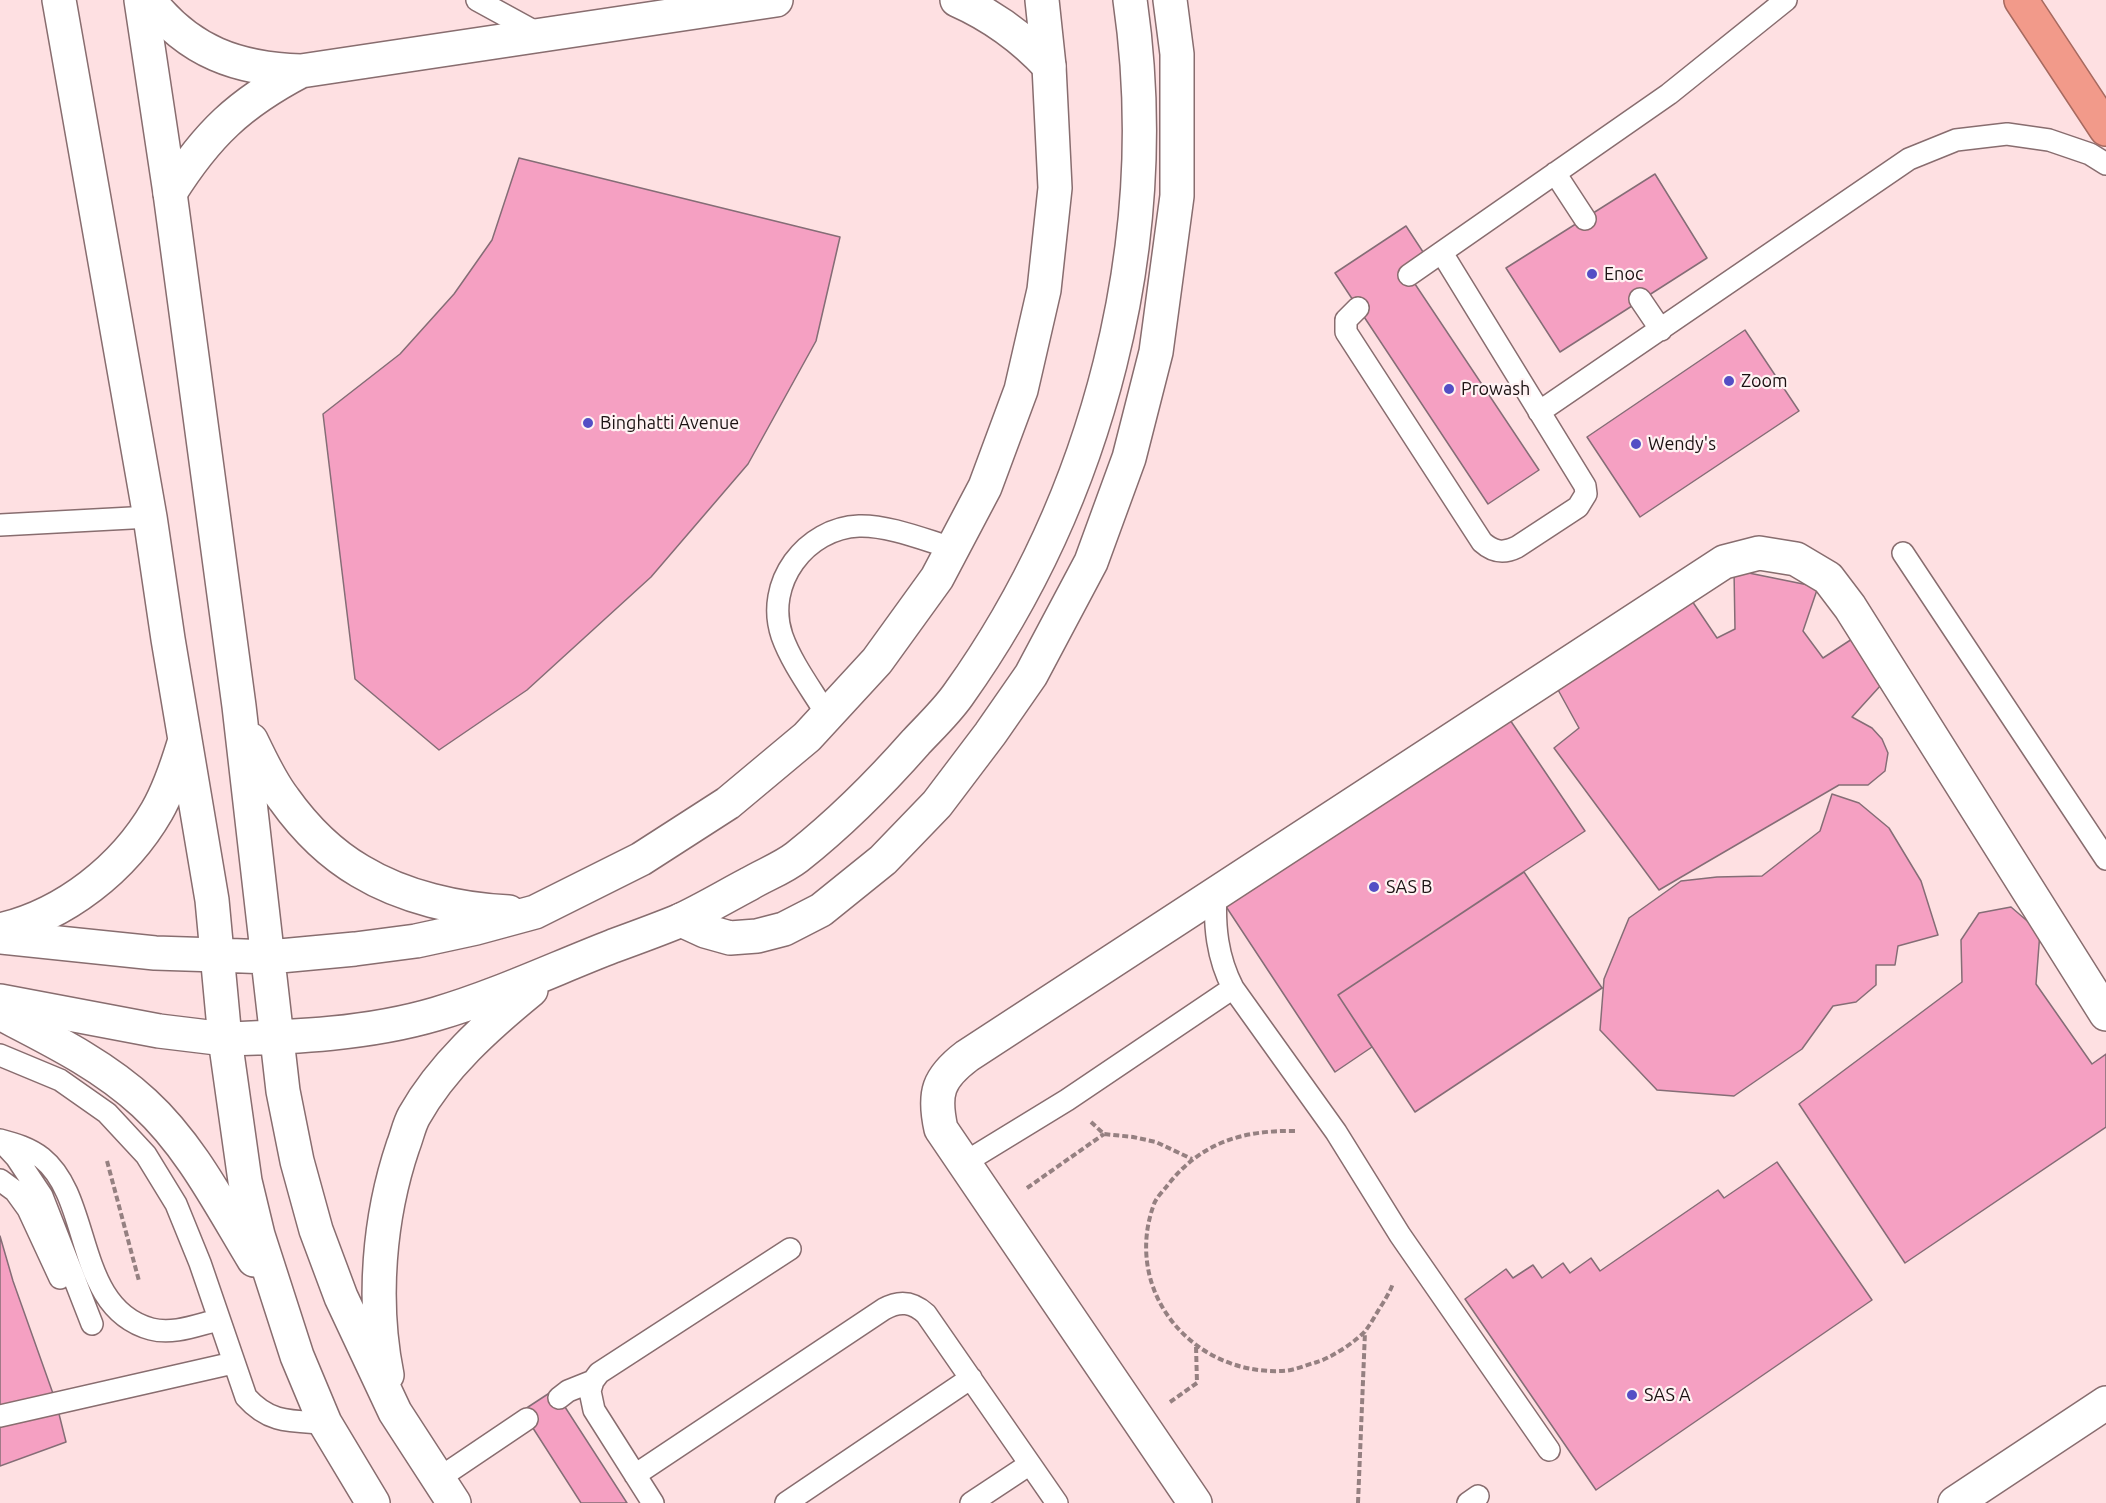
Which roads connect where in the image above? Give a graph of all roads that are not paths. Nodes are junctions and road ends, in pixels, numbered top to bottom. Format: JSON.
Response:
{"nodes":[{"id":1,"x":59,"y":0,"type":"edge"},
{"id":2,"x":141,"y":0,"type":"edge"},
{"id":3,"x":149,"y":0,"type":"edge"},
{"id":4,"x":477,"y":0,"type":"edge"},
{"id":5,"x":776,"y":0,"type":"edge"},
{"id":6,"x":957,"y":0,"type":"edge"},
{"id":7,"x":1042,"y":0,"type":"edge"},
{"id":8,"x":1130,"y":0,"type":"edge"},
{"id":9,"x":1170,"y":0,"type":"edge"},
{"id":10,"x":1786,"y":0,"type":"edge"},
{"id":11,"x":2021,"y":0,"type":"edge"},
{"id":12,"x":541,"y":35,"type":"junction"},
{"id":13,"x":1049,"y":66,"type":"junction"},
{"id":14,"x":301,"y":70,"type":"junction"},
{"id":15,"x":2106,"y":129,"type":"edge"},
{"id":16,"x":2106,"y":164,"type":"edge"},
{"id":17,"x":1555,"y":173,"type":"junction"},
{"id":18,"x":170,"y":193,"type":"junction"},
{"id":19,"x":1585,"y":219,"type":"dead end"},
{"id":20,"x":1442,"y":253,"type":"junction"},
{"id":21,"x":1409,"y":275,"type":"dead end"},
{"id":22,"x":1640,"y":299,"type":"dead end"},
{"id":23,"x":1358,"y":308,"type":"dead end"},
{"id":24,"x":1661,"y":330,"type":"junction"},
{"id":25,"x":1539,"y":412,"type":"junction"},
{"id":26,"x":150,"y":517,"type":"junction"},
{"id":27,"x":0,"y":525,"type":"edge"},
{"id":28,"x":952,"y":548,"type":"junction"},
{"id":29,"x":1903,"y":553,"type":"dead end"},
{"id":30,"x":239,"y":706,"type":"junction"},
{"id":31,"x":827,"y":715,"type":"junction"},
{"id":32,"x":184,"y":741,"type":"junction"},
{"id":33,"x":2106,"y":859,"type":"edge"},
{"id":34,"x":1216,"y":892,"type":"junction"},
{"id":35,"x":535,"y":912,"type":"junction"},
{"id":36,"x":681,"y":920,"type":"junction"},
{"id":37,"x":0,"y":930,"type":"edge"},
{"id":38,"x":0,"y":937,"type":"edge"},
{"id":39,"x":217,"y":955,"type":"junction"},
{"id":40,"x":269,"y":957,"type":"junction"},
{"id":41,"x":569,"y":963,"type":"junction"},
{"id":42,"x":1233,"y":988,"type":"junction"},
{"id":43,"x":0,"y":1002,"type":"edge"},
{"id":44,"x":0,"y":1013,"type":"edge"},
{"id":45,"x":2106,"y":1014,"type":"edge"},
{"id":46,"x":277,"y":1037,"type":"junction"},
{"id":47,"x":225,"y":1039,"type":"junction"},
{"id":48,"x":0,"y":1055,"type":"edge"},
{"id":49,"x":0,"y":1140,"type":"edge"},
{"id":50,"x":964,"y":1163,"type":"junction"},
{"id":51,"x":0,"y":1180,"type":"edge"},
{"id":52,"x":790,"y":1249,"type":"dead end"},
{"id":53,"x":277,"y":1298,"type":"junction"},
{"id":54,"x":218,"y":1320,"type":"junction"},
{"id":55,"x":233,"y":1363,"type":"junction"},
{"id":56,"x":970,"y":1378,"type":"junction"},
{"id":57,"x":593,"y":1381,"type":"junction"},
{"id":58,"x":559,"y":1398,"type":"dead end"},
{"id":59,"x":2106,"y":1403,"type":"edge"},
{"id":60,"x":395,"y":1412,"type":"junction"},
{"id":61,"x":0,"y":1416,"type":"edge"},
{"id":62,"x":527,"y":1419,"type":"dead end"},
{"id":63,"x":325,"y":1422,"type":"junction"},
{"id":64,"x":1549,"y":1450,"type":"dead end"},
{"id":65,"x":1030,"y":1464,"type":"junction"},
{"id":66,"x":635,"y":1475,"type":"junction"},
{"id":67,"x":354,"y":1488,"type":"edge"},
{"id":68,"x":446,"y":1491,"type":"edge"},
{"id":69,"x":373,"y":1503,"type":"edge"},
{"id":70,"x":653,"y":1503,"type":"edge"},
{"id":71,"x":786,"y":1503,"type":"edge"},
{"id":72,"x":971,"y":1503,"type":"edge"},
{"id":73,"x":1057,"y":1503,"type":"edge"},
{"id":74,"x":1195,"y":1503,"type":"edge"},
{"id":75,"x":1954,"y":1503,"type":"edge"}],
"edges":[{"from":1,"to":26,"type":"street"},
{"from":2,"to":18,"type":"street"},
{"from":3,"to":14,"type":"street"},
{"from":4,"to":12,"type":"lane"},
{"from":5,"to":12,"type":"street"},
{"from":6,"to":13,"type":"street"},
{"from":7,"to":13,"type":"street"},
{"from":8,"to":36,"type":"street"},
{"from":9,"to":36,"type":"street"},
{"from":10,"to":17,"type":"lane"},
{"from":11,"to":15,"type":"highway"},
{"from":12,"to":14,"type":"street"},
{"from":13,"to":28,"type":"street"},
{"from":14,"to":18,"type":"street"},
{"from":16,"to":24,"type":"lane"},
{"from":17,"to":19,"type":"lane"},
{"from":17,"to":20,"type":"lane"},
{"from":18,"to":30,"type":"street"},
{"from":20,"to":21,"type":"lane"},
{"from":20,"to":25,"type":"lane"},
{"from":22,"to":24,"type":"lane"},
{"from":23,"to":25,"type":"lane"},
{"from":24,"to":25,"type":"lane"},
{"from":26,"to":27,"type":"lane"},
{"from":26,"to":32,"type":"street"},
{"from":28,"to":31,"type":"street"},
{"from":28,"to":31,"type":"lane"},
{"from":29,"to":33,"type":"lane"},
{"from":30,"to":35,"type":"street"},
{"from":30,"to":40,"type":"street"},
{"from":31,"to":35,"type":"street"},
{"from":32,"to":37,"type":"street"},
{"from":32,"to":39,"type":"street"},
{"from":34,"to":42,"type":"lane"},
{"from":34,"to":45,"type":"street"},
{"from":34,"to":50,"type":"street"},
{"from":35,"to":40,"type":"street"},
{"from":36,"to":41,"type":"street"},
{"from":38,"to":39,"type":"street"},
{"from":39,"to":40,"type":"street"},
{"from":39,"to":47,"type":"street"},
{"from":40,"to":46,"type":"street"},
{"from":41,"to":46,"type":"street"},
{"from":41,"to":60,"type":"street"},
{"from":42,"to":50,"type":"lane"},
{"from":42,"to":64,"type":"lane"},
{"from":43,"to":47,"type":"street"},
{"from":44,"to":53,"type":"street"},
{"from":46,"to":47,"type":"street"},
{"from":46,"to":60,"type":"street"},
{"from":47,"to":53,"type":"street"},
{"from":48,"to":54,"type":"lane"},
{"from":49,"to":51,"type":"lane"},
{"from":49,"to":54,"type":"lane"},
{"from":50,"to":74,"type":"street"},
{"from":52,"to":57,"type":"lane"},
{"from":53,"to":63,"type":"street"},
{"from":54,"to":55,"type":"lane"},
{"from":55,"to":61,"type":"lane"},
{"from":55,"to":63,"type":"lane"},
{"from":56,"to":65,"type":"lane"},
{"from":56,"to":66,"type":"lane"},
{"from":56,"to":71,"type":"lane"},
{"from":57,"to":58,"type":"lane"},
{"from":57,"to":66,"type":"lane"},
{"from":59,"to":75,"type":"street"},
{"from":60,"to":68,"type":"street"},
{"from":62,"to":68,"type":"lane"},
{"from":63,"to":67,"type":"street"},
{"from":65,"to":72,"type":"lane"},
{"from":65,"to":73,"type":"lane"},
{"from":66,"to":70,"type":"lane"},
{"from":67,"to":69,"type":"street"}]}
